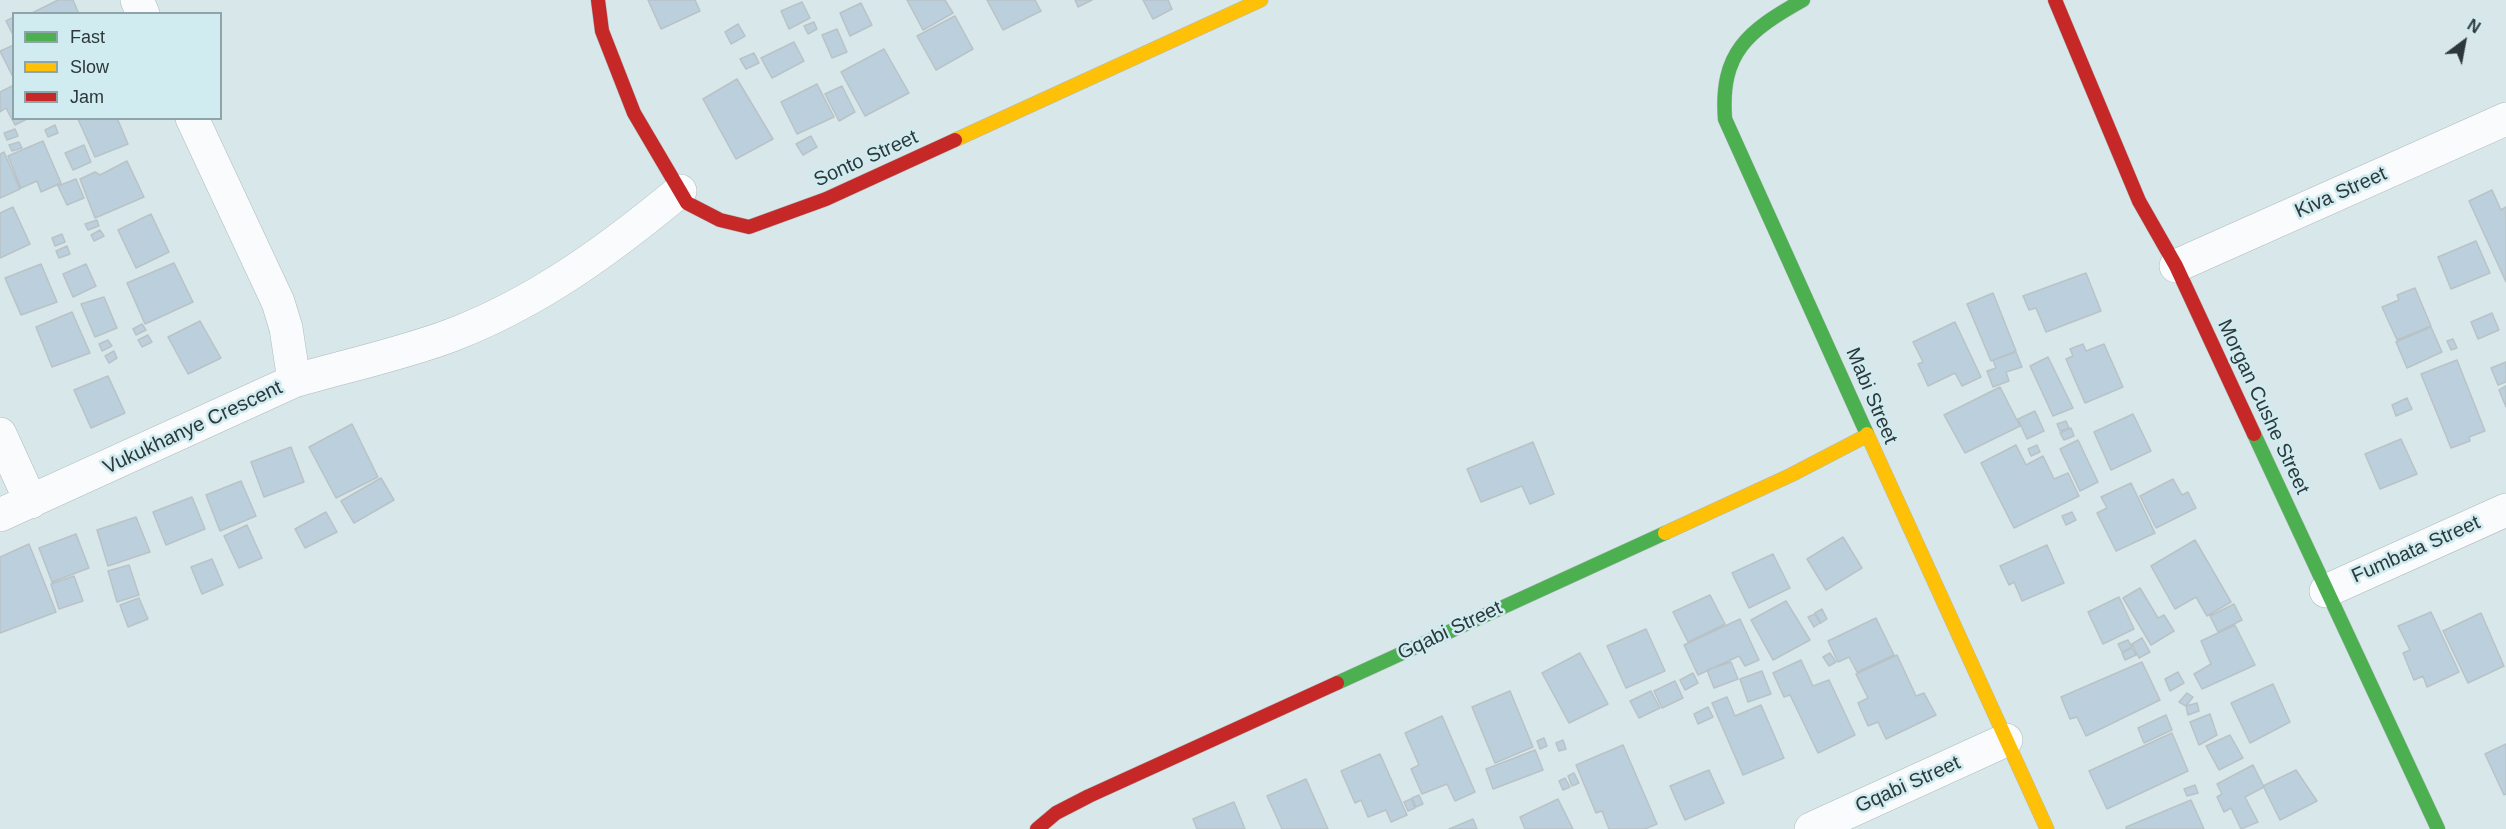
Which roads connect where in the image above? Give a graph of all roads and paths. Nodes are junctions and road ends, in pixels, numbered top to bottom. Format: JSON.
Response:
{"nodes":[{"id":1,"x":598,"y":0,"type":"edge"},
{"id":2,"x":1261,"y":0,"type":"edge"},
{"id":3,"x":1803,"y":0,"type":"edge"},
{"id":4,"x":2055,"y":0,"type":"edge"},
{"id":5,"x":2506,"y":119,"type":"edge"},
{"id":6,"x":193,"y":120,"type":"edge"},
{"id":7,"x":680,"y":191,"type":"junction"},
{"id":8,"x":2176,"y":266,"type":"junction"},
{"id":9,"x":294,"y":381,"type":"junction"},
{"id":10,"x":0,"y":434,"type":"edge"},
{"id":11,"x":1866,"y":436,"type":"junction"},
{"id":12,"x":32,"y":502,"type":"junction"},
{"id":13,"x":2506,"y":510,"type":"edge"},
{"id":14,"x":0,"y":515,"type":"edge"},
{"id":15,"x":2326,"y":591,"type":"junction"},
{"id":16,"x":2006,"y":740,"type":"junction"},
{"id":17,"x":1037,"y":829,"type":"edge"},
{"id":18,"x":1811,"y":829,"type":"edge"},
{"id":19,"x":2047,"y":829,"type":"edge"},
{"id":20,"x":2438,"y":829,"type":"edge"}],
"edges":[{"from":1,"to":7,"type":"street","name":"Sonto Street"},
{"from":2,"to":7,"type":"street","name":"Sonto Street"},
{"from":3,"to":11,"type":"street","name":"Mabi Street"},
{"from":4,"to":8,"type":"street","name":"Morgan Cushe Street"},
{"from":5,"to":8,"type":"street","name":"Kiva Street"},
{"from":6,"to":9,"type":"street","name":"Vukukhanye Crescent"},
{"from":7,"to":9,"type":"street"},
{"from":8,"to":15,"type":"street","name":"Morgan Cushe Street"},
{"from":9,"to":12,"type":"street","name":"Vukukhanye Crescent"},
{"from":10,"to":12,"type":"street"},
{"from":11,"to":16,"type":"street","name":"Mabi Street"},
{"from":11,"to":17,"type":"street","name":"Gqabi Street"},
{"from":12,"to":14,"type":"street","name":"Vukukhanye Crescent"},
{"from":13,"to":15,"type":"street","name":"Fumbata Street"},
{"from":15,"to":20,"type":"street","name":"Morgan Cushe Street"},
{"from":16,"to":18,"type":"street","name":"Gqabi Street"},
{"from":16,"to":19,"type":"street","name":"Mabi Street"}]}
